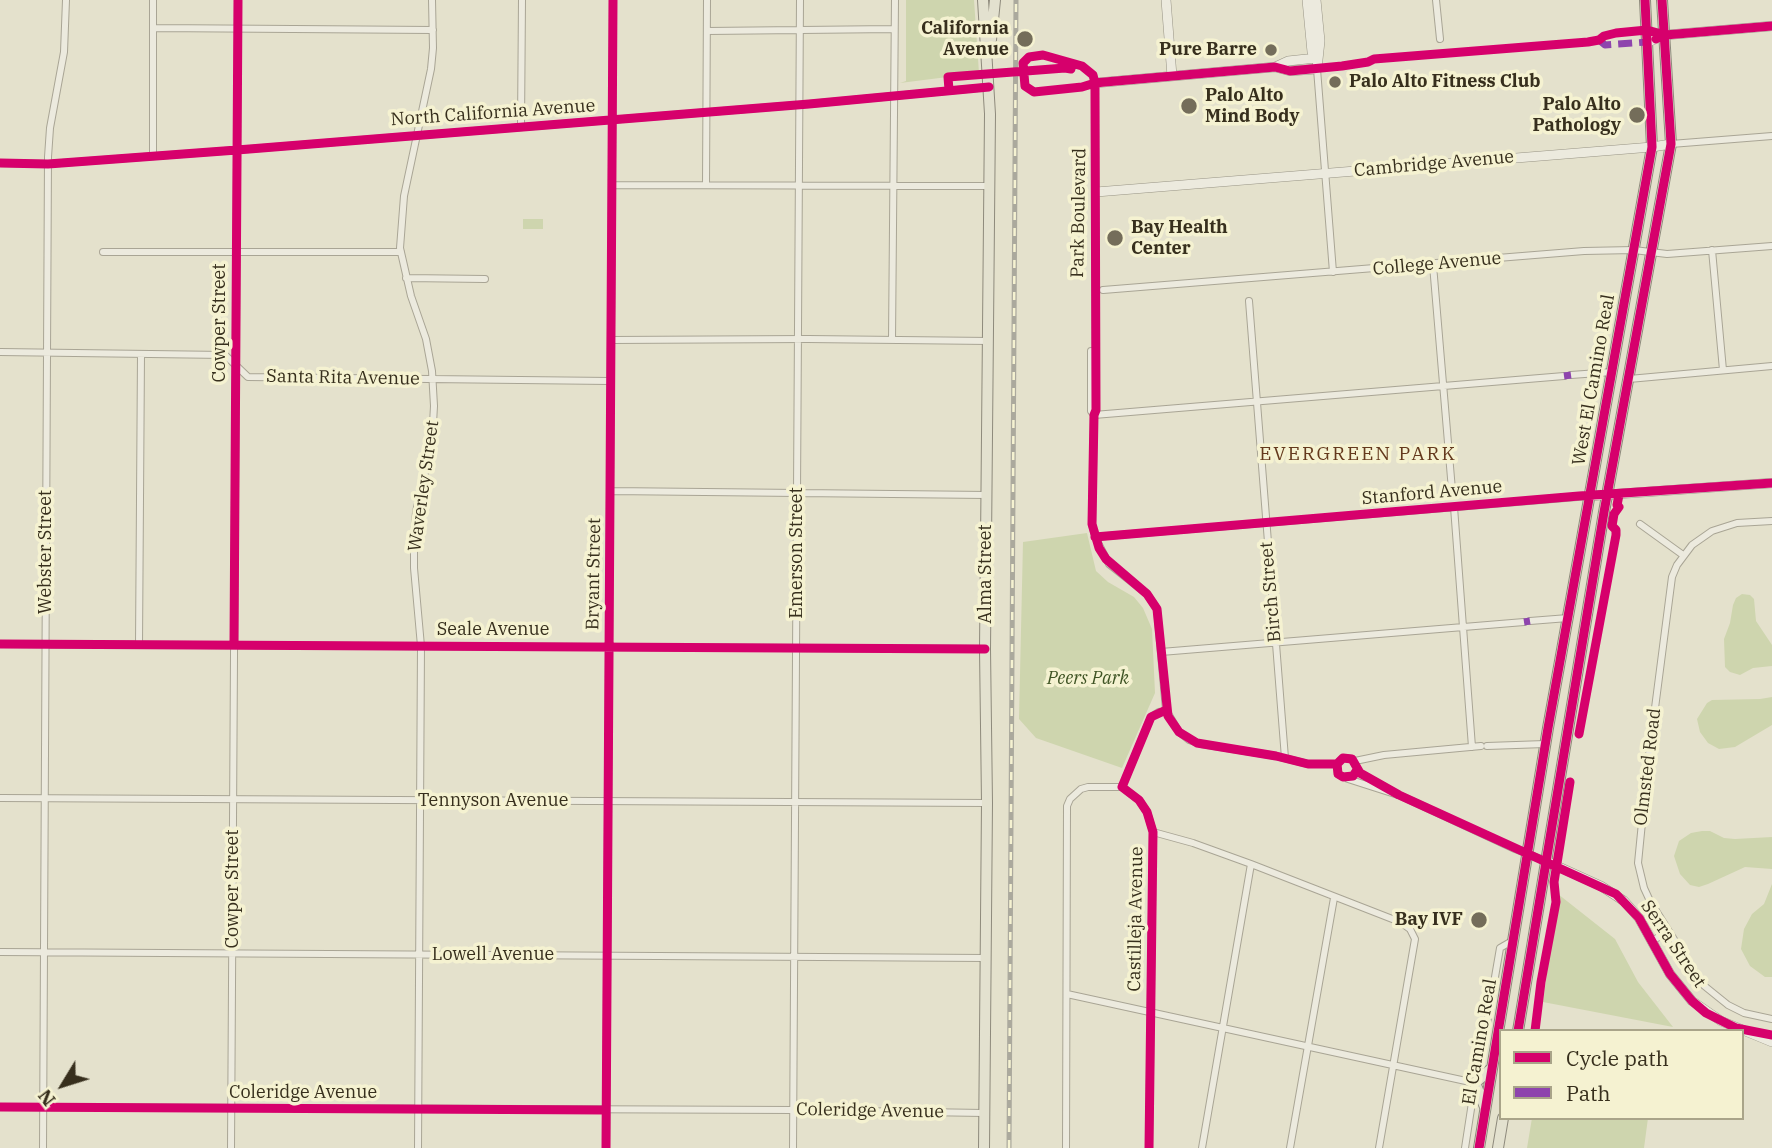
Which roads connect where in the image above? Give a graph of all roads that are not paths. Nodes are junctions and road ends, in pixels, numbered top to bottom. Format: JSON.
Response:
{"nodes":[{"id":1,"x":66,"y":0,"type":"edge"},
{"id":2,"x":153,"y":0,"type":"edge"},
{"id":3,"x":237,"y":0,"type":"edge"},
{"id":4,"x":432,"y":0,"type":"edge"},
{"id":5,"x":522,"y":0,"type":"edge"},
{"id":6,"x":613,"y":0,"type":"edge"},
{"id":7,"x":707,"y":0,"type":"edge"},
{"id":8,"x":800,"y":0,"type":"edge"},
{"id":9,"x":895,"y":0,"type":"edge"},
{"id":10,"x":983,"y":0,"type":"edge"},
{"id":11,"x":995,"y":0,"type":"edge"},
{"id":12,"x":1166,"y":0,"type":"edge"},
{"id":13,"x":1307,"y":0,"type":"edge"},
{"id":14,"x":1316,"y":0,"type":"edge"},
{"id":15,"x":1436,"y":0,"type":"edge"},
{"id":16,"x":1645,"y":0,"type":"edge"},
{"id":17,"x":1662,"y":0,"type":"edge"},
{"id":18,"x":1772,"y":26,"type":"edge"},
{"id":19,"x":153,"y":28,"type":"junction"},
{"id":20,"x":237,"y":28,"type":"junction"},
{"id":21,"x":894,"y":29,"type":"junction"},
{"id":22,"x":433,"y":30,"type":"junction"},
{"id":23,"x":1647,"y":30,"type":"junction"},
{"id":24,"x":707,"y":31,"type":"junction"},
{"id":25,"x":800,"y":31,"type":"junction"},
{"id":26,"x":1665,"y":35,"type":"junction"},
{"id":27,"x":1440,"y":39,"type":"dead end"},
{"id":28,"x":1648,"y":42,"type":"junction"},
{"id":29,"x":988,"y":63,"type":"junction"},
{"id":30,"x":1317,"y":64,"type":"junction"},
{"id":31,"x":1172,"y":76,"type":"junction"},
{"id":32,"x":1094,"y":83,"type":"joint"},
{"id":33,"x":989,"y":87,"type":"junction"},
{"id":34,"x":894,"y":96,"type":"junction"},
{"id":35,"x":799,"y":105,"type":"junction"},
{"id":36,"x":706,"y":111,"type":"junction"},
{"id":37,"x":612,"y":120,"type":"junction"},
{"id":38,"x":522,"y":126,"type":"junction"},
{"id":39,"x":418,"y":135,"type":"junction"},
{"id":40,"x":1772,"y":136,"type":"edge"},
{"id":41,"x":1671,"y":144,"type":"junction"},
{"id":42,"x":1652,"y":147,"type":"junction"},
{"id":43,"x":237,"y":149,"type":"junction"},
{"id":44,"x":153,"y":155,"type":"junction"},
{"id":45,"x":0,"y":163,"type":"edge"},
{"id":46,"x":48,"y":164,"type":"junction"},
{"id":47,"x":1326,"y":173,"type":"junction"},
{"id":48,"x":612,"y":185,"type":"junction"},
{"id":49,"x":706,"y":185,"type":"junction"},
{"id":50,"x":797,"y":185,"type":"junction"},
{"id":51,"x":893,"y":186,"type":"junction"},
{"id":52,"x":990,"y":186,"type":"junction"},
{"id":53,"x":1096,"y":192,"type":"junction"},
{"id":54,"x":1772,"y":246,"type":"edge"},
{"id":55,"x":1634,"y":250,"type":"junction"},
{"id":56,"x":1712,"y":250,"type":"junction"},
{"id":57,"x":103,"y":251,"type":"dead end"},
{"id":58,"x":236,"y":251,"type":"junction"},
{"id":59,"x":401,"y":251,"type":"junction"},
{"id":60,"x":1651,"y":252,"type":"junction"},
{"id":61,"x":1433,"y":265,"type":"junction"},
{"id":62,"x":1333,"y":272,"type":"junction"},
{"id":63,"x":406,"y":278,"type":"junction"},
{"id":64,"x":485,"y":279,"type":"dead end"},
{"id":65,"x":1103,"y":290,"type":"dead end"},
{"id":66,"x":1248,"y":300,"type":"dead end"},
{"id":67,"x":797,"y":339,"type":"junction"},
{"id":68,"x":611,"y":340,"type":"junction"},
{"id":69,"x":892,"y":340,"type":"junction"},
{"id":70,"x":989,"y":341,"type":"junction"},
{"id":71,"x":0,"y":352,"type":"edge"},
{"id":72,"x":46,"y":354,"type":"junction"},
{"id":73,"x":141,"y":354,"type":"junction"},
{"id":74,"x":236,"y":365,"type":"junction"},
{"id":75,"x":1772,"y":366,"type":"edge"},
{"id":76,"x":1723,"y":370,"type":"junction"},
{"id":77,"x":1612,"y":372,"type":"junction"},
{"id":78,"x":433,"y":379,"type":"junction"},
{"id":79,"x":1629,"y":379,"type":"junction"},
{"id":80,"x":610,"y":381,"type":"junction"},
{"id":81,"x":1443,"y":386,"type":"junction"},
{"id":82,"x":1256,"y":401,"type":"junction"},
{"id":83,"x":1094,"y":415,"type":"junction"},
{"id":84,"x":1772,"y":483,"type":"edge"},
{"id":85,"x":1452,"y":490,"type":"dead end"},
{"id":86,"x":610,"y":491,"type":"junction"},
{"id":87,"x":797,"y":494,"type":"junction"},
{"id":88,"x":987,"y":495,"type":"junction"},
{"id":89,"x":1589,"y":496,"type":"junction"},
{"id":90,"x":1606,"y":496,"type":"junction"},
{"id":91,"x":1454,"y":507,"type":"junction"},
{"id":92,"x":1772,"y":521,"type":"edge"},
{"id":93,"x":1265,"y":522,"type":"junction"},
{"id":94,"x":1640,"y":524,"type":"dead end"},
{"id":95,"x":1095,"y":537,"type":"junction"},
{"id":96,"x":1597,"y":551,"type":"joint"},
{"id":97,"x":1683,"y":555,"type":"junction"},
{"id":98,"x":1568,"y":618,"type":"junction"},
{"id":99,"x":1462,"y":627,"type":"junction"},
{"id":100,"x":1275,"y":643,"type":"junction"},
{"id":101,"x":0,"y":644,"type":"edge"},
{"id":102,"x":46,"y":644,"type":"junction"},
{"id":103,"x":139,"y":644,"type":"junction"},
{"id":104,"x":234,"y":645,"type":"junction"},
{"id":105,"x":421,"y":646,"type":"junction"},
{"id":106,"x":609,"y":647,"type":"junction"},
{"id":107,"x":796,"y":649,"type":"junction"},
{"id":108,"x":985,"y":649,"type":"junction"},
{"id":109,"x":1161,"y":652,"type":"junction"},
{"id":110,"x":1158,"y":712,"type":"dead end"},
{"id":111,"x":1545,"y":744,"type":"junction"},
{"id":112,"x":1472,"y":747,"type":"junction"},
{"id":113,"x":1285,"y":758,"type":"junction"},
{"id":114,"x":1355,"y":761,"type":"junction"},
{"id":115,"x":1337,"y":764,"type":"junction"},
{"id":116,"x":1357,"y":770,"type":"junction"},
{"id":117,"x":1346,"y":778,"type":"junction"},
{"id":118,"x":1122,"y":787,"type":"junction"},
{"id":119,"x":1399,"y":796,"type":"junction"},
{"id":120,"x":0,"y":797,"type":"edge"},
{"id":121,"x":44,"y":798,"type":"junction"},
{"id":122,"x":233,"y":799,"type":"junction"},
{"id":123,"x":420,"y":801,"type":"junction"},
{"id":124,"x":608,"y":802,"type":"junction"},
{"id":125,"x":795,"y":803,"type":"junction"},
{"id":126,"x":987,"y":803,"type":"junction"},
{"id":127,"x":1153,"y":832,"type":"junction"},
{"id":128,"x":1528,"y":854,"type":"junction"},
{"id":129,"x":1546,"y":861,"type":"junction"},
{"id":130,"x":1251,"y":864,"type":"junction"},
{"id":131,"x":1334,"y":898,"type":"junction"},
{"id":132,"x":1669,"y":932,"type":"junction"},
{"id":133,"x":1513,"y":940,"type":"junction"},
{"id":134,"x":1651,"y":941,"type":"junction"},
{"id":135,"x":0,"y":951,"type":"edge"},
{"id":136,"x":44,"y":952,"type":"junction"},
{"id":137,"x":232,"y":955,"type":"junction"},
{"id":138,"x":419,"y":955,"type":"junction"},
{"id":139,"x":608,"y":956,"type":"junction"},
{"id":140,"x":795,"y":957,"type":"junction"},
{"id":141,"x":986,"y":958,"type":"junction"},
{"id":142,"x":1067,"y":994,"type":"junction"},
{"id":143,"x":1150,"y":1010,"type":"junction"},
{"id":144,"x":1772,"y":1019,"type":"edge"},
{"id":145,"x":1222,"y":1028,"type":"junction"},
{"id":146,"x":1736,"y":1028,"type":"joint"},
{"id":147,"x":1518,"y":1029,"type":"edge"},
{"id":148,"x":1741,"y":1029,"type":"edge"},
{"id":149,"x":1744,"y":1030,"type":"edge"},
{"id":150,"x":1744,"y":1031,"type":"edge"},
{"id":151,"x":1772,"y":1035,"type":"edge"},
{"id":152,"x":1772,"y":1042,"type":"edge"},
{"id":153,"x":1308,"y":1046,"type":"junction"},
{"id":154,"x":1393,"y":1066,"type":"junction"},
{"id":155,"x":1492,"y":1068,"type":"junction"},
{"id":156,"x":1475,"y":1083,"type":"junction"},
{"id":157,"x":0,"y":1107,"type":"edge"},
{"id":158,"x":43,"y":1107,"type":"junction"},
{"id":159,"x":1485,"y":1107,"type":"junction"},
{"id":160,"x":232,"y":1109,"type":"junction"},
{"id":161,"x":418,"y":1110,"type":"junction"},
{"id":162,"x":606,"y":1110,"type":"junction"},
{"id":163,"x":794,"y":1110,"type":"junction"},
{"id":164,"x":984,"y":1113,"type":"junction"},
{"id":165,"x":1503,"y":1120,"type":"edge"},
{"id":166,"x":43,"y":1148,"type":"edge"},
{"id":167,"x":231,"y":1148,"type":"edge"},
{"id":168,"x":418,"y":1148,"type":"edge"},
{"id":169,"x":606,"y":1148,"type":"edge"},
{"id":170,"x":793,"y":1148,"type":"edge"},
{"id":171,"x":984,"y":1148,"type":"edge"},
{"id":172,"x":1066,"y":1148,"type":"edge"},
{"id":173,"x":1149,"y":1148,"type":"edge"},
{"id":174,"x":1202,"y":1148,"type":"edge"},
{"id":175,"x":1290,"y":1148,"type":"edge"},
{"id":176,"x":1378,"y":1148,"type":"edge"},
{"id":177,"x":1465,"y":1148,"type":"edge"},
{"id":178,"x":1479,"y":1148,"type":"edge"},
{"id":179,"x":1498,"y":1148,"type":"edge"}],
"edges":[{"from":1,"to":46,"type":"street","name":"Webster Street"},
{"from":2,"to":19,"type":"street"},
{"from":3,"to":20,"type":"street","name":"Cowper Street"},
{"from":4,"to":22,"type":"street","name":"Waverley Street"},
{"from":5,"to":38,"type":"street"},
{"from":6,"to":37,"type":"street","name":"Bryant Street"},
{"from":7,"to":24,"type":"street"},
{"from":8,"to":25,"type":"street","name":"Emerson Street"},
{"from":9,"to":21,"type":"street"},
{"from":10,"to":29,"type":"main road","name":"Alma Street"},
{"from":11,"to":29,"type":"main road"},
{"from":12,"to":31,"type":"street"},
{"from":13,"to":30,"type":"street"},
{"from":14,"to":30,"type":"street"},
{"from":15,"to":27,"type":"street"},
{"from":16,"to":23,"type":"main road"},
{"from":17,"to":26,"type":"main road"},
{"from":18,"to":26,"type":"street"},
{"from":19,"to":20,"type":"street"},
{"from":19,"to":44,"type":"street"},
{"from":20,"to":22,"type":"street"},
{"from":20,"to":43,"type":"street","name":"Cowper Street"},
{"from":21,"to":25,"type":"street"},
{"from":21,"to":34,"type":"street"},
{"from":22,"to":39,"type":"street","name":"Waverley Street"},
{"from":23,"to":26,"type":"street"},
{"from":23,"to":28,"type":"main road","name":"West El Camino Real"},
{"from":24,"to":25,"type":"street"},
{"from":24,"to":36,"type":"street"},
{"from":25,"to":35,"type":"street","name":"Emerson Street"},
{"from":26,"to":28,"type":"street"},
{"from":26,"to":41,"type":"main road","name":"West El Camino Real"},
{"from":28,"to":42,"type":"main road","name":"West El Camino Real"},
{"from":29,"to":33,"type":"main road","name":"Alma Street"},
{"from":30,"to":31,"type":"street"},
{"from":30,"to":47,"type":"street"},
{"from":31,"to":32,"type":"street"},
{"from":32,"to":53,"type":"street","name":"Park Boulevard"},
{"from":33,"to":34,"type":"street","name":"North California Avenue"},
{"from":33,"to":52,"type":"main road","name":"Alma Street"},
{"from":34,"to":35,"type":"street","name":"North California Avenue"},
{"from":34,"to":51,"type":"street"},
{"from":35,"to":36,"type":"street","name":"North California Avenue"},
{"from":35,"to":50,"type":"street","name":"Emerson Street"},
{"from":36,"to":37,"type":"street","name":"North California Avenue"},
{"from":36,"to":49,"type":"street"},
{"from":37,"to":38,"type":"street","name":"North California Avenue"},
{"from":37,"to":48,"type":"street","name":"Bryant Street"},
{"from":38,"to":39,"type":"street","name":"North California Avenue"},
{"from":39,"to":43,"type":"street","name":"North California Avenue"},
{"from":39,"to":59,"type":"street","name":"Waverley Street"},
{"from":40,"to":41,"type":"street","name":"Cambridge Avenue"},
{"from":41,"to":42,"type":"street","name":"Cambridge Avenue"},
{"from":41,"to":60,"type":"main road","name":"West El Camino Real"},
{"from":42,"to":47,"type":"street","name":"Cambridge Avenue"},
{"from":42,"to":55,"type":"main road","name":"West El Camino Real"},
{"from":43,"to":44,"type":"street","name":"North California Avenue"},
{"from":43,"to":58,"type":"street","name":"Cowper Street"},
{"from":44,"to":46,"type":"street","name":"North California Avenue"},
{"from":45,"to":46,"type":"street","name":"North California Avenue"},
{"from":46,"to":72,"type":"street","name":"Webster Street"},
{"from":47,"to":53,"type":"street","name":"Cambridge Avenue"},
{"from":47,"to":62,"type":"street"},
{"from":48,"to":49,"type":"street"},
{"from":48,"to":68,"type":"street","name":"Bryant Street"},
{"from":49,"to":50,"type":"street"},
{"from":50,"to":51,"type":"street"},
{"from":50,"to":67,"type":"street","name":"Emerson Street"},
{"from":51,"to":52,"type":"street"},
{"from":51,"to":69,"type":"street"},
{"from":52,"to":70,"type":"main road","name":"Alma Street"},
{"from":53,"to":83,"type":"street","name":"Park Boulevard"},
{"from":54,"to":56,"type":"street","name":"College Avenue"},
{"from":55,"to":60,"type":"street","name":"College Avenue"},
{"from":55,"to":61,"type":"street","name":"College Avenue"},
{"from":55,"to":77,"type":"main road","name":"West El Camino Real"},
{"from":56,"to":60,"type":"street","name":"College Avenue"},
{"from":56,"to":76,"type":"street"},
{"from":57,"to":58,"type":"street"},
{"from":58,"to":59,"type":"street"},
{"from":58,"to":74,"type":"street","name":"Cowper Street"},
{"from":59,"to":63,"type":"street","name":"Waverley Street"},
{"from":60,"to":79,"type":"main road","name":"West El Camino Real"},
{"from":61,"to":62,"type":"street","name":"College Avenue"},
{"from":61,"to":81,"type":"street"},
{"from":62,"to":65,"type":"street","name":"College Avenue"},
{"from":63,"to":64,"type":"street"},
{"from":63,"to":78,"type":"street","name":"Waverley Street"},
{"from":66,"to":82,"type":"street","name":"Birch Street"},
{"from":67,"to":68,"type":"street"},
{"from":67,"to":69,"type":"street"},
{"from":67,"to":87,"type":"street","name":"Emerson Street"},
{"from":68,"to":80,"type":"street","name":"Bryant Street"},
{"from":69,"to":70,"type":"street"},
{"from":70,"to":88,"type":"main road","name":"Alma Street"},
{"from":71,"to":72,"type":"street","name":"Santa Rita Avenue"},
{"from":72,"to":73,"type":"street","name":"Santa Rita Avenue"},
{"from":72,"to":102,"type":"street","name":"Webster Street"},
{"from":73,"to":74,"type":"street","name":"Santa Rita Avenue"},
{"from":73,"to":103,"type":"street"},
{"from":74,"to":78,"type":"street","name":"Santa Rita Avenue"},
{"from":74,"to":104,"type":"street","name":"Cowper Street"},
{"from":75,"to":76,"type":"street"},
{"from":76,"to":79,"type":"street"},
{"from":77,"to":81,"type":"street"},
{"from":77,"to":89,"type":"main road","name":"West El Camino Real"},
{"from":78,"to":80,"type":"street","name":"Santa Rita Avenue"},
{"from":78,"to":105,"type":"street","name":"Waverley Street"},
{"from":79,"to":90,"type":"main road","name":"West El Camino Real"},
{"from":80,"to":86,"type":"street","name":"Bryant Street"},
{"from":81,"to":82,"type":"street"},
{"from":81,"to":85,"type":"street"},
{"from":82,"to":83,"type":"street"},
{"from":82,"to":93,"type":"street","name":"Birch Street"},
{"from":83,"to":95,"type":"street","name":"Park Boulevard"},
{"from":84,"to":90,"type":"street","name":"Stanford Avenue"},
{"from":86,"to":87,"type":"street"},
{"from":86,"to":106,"type":"street","name":"Bryant Street"},
{"from":87,"to":88,"type":"street"},
{"from":87,"to":107,"type":"street","name":"Emerson Street"},
{"from":88,"to":108,"type":"main road","name":"Alma Street"},
{"from":89,"to":90,"type":"street","name":"Stanford Avenue"},
{"from":89,"to":91,"type":"street","name":"Stanford Avenue"},
{"from":89,"to":98,"type":"main road","name":"West El Camino Real"},
{"from":90,"to":96,"type":"main road","name":"West El Camino Real"},
{"from":91,"to":93,"type":"street","name":"Stanford Avenue"},
{"from":91,"to":99,"type":"street"},
{"from":92,"to":97,"type":"street","name":"Olmsted Road"},
{"from":93,"to":95,"type":"street","name":"Stanford Avenue"},
{"from":93,"to":100,"type":"street","name":"Birch Street"},
{"from":94,"to":97,"type":"street"},
{"from":95,"to":109,"type":"street","name":"Park Boulevard"},
{"from":96,"to":129,"type":"main road","name":"El Camino Real"},
{"from":97,"to":132,"type":"street","name":"Olmsted Road"},
{"from":98,"to":99,"type":"street"},
{"from":98,"to":111,"type":"main road","name":"West El Camino Real"},
{"from":99,"to":100,"type":"street"},
{"from":99,"to":112,"type":"street"},
{"from":100,"to":109,"type":"street"},
{"from":100,"to":113,"type":"street","name":"Birch Street"},
{"from":101,"to":102,"type":"street","name":"Seale Avenue"},
{"from":102,"to":103,"type":"street","name":"Seale Avenue"},
{"from":102,"to":121,"type":"street","name":"Webster Street"},
{"from":103,"to":104,"type":"street","name":"Seale Avenue"},
{"from":104,"to":105,"type":"street","name":"Seale Avenue"},
{"from":104,"to":122,"type":"street","name":"Cowper Street"},
{"from":105,"to":106,"type":"street","name":"Seale Avenue"},
{"from":105,"to":123,"type":"street","name":"Waverley Street"},
{"from":106,"to":107,"type":"street","name":"Seale Avenue"},
{"from":106,"to":124,"type":"street","name":"Bryant Street"},
{"from":107,"to":108,"type":"street","name":"Seale Avenue"},
{"from":107,"to":125,"type":"street","name":"Emerson Street"},
{"from":108,"to":126,"type":"main road","name":"Alma Street"},
{"from":109,"to":113,"type":"street","name":"Park Boulevard"},
{"from":110,"to":118,"type":"street"},
{"from":111,"to":112,"type":"street"},
{"from":111,"to":128,"type":"main road","name":"West El Camino Real"},
{"from":112,"to":114,"type":"street"},
{"from":113,"to":115,"type":"street","name":"Park Boulevard"},
{"from":114,"to":115,"type":"street","name":"Park Boulevard"},
{"from":114,"to":116,"type":"street"},
{"from":115,"to":117,"type":"street"},
{"from":116,"to":117,"type":"street"},
{"from":116,"to":119,"type":"street"},
{"from":117,"to":119,"type":"street"},
{"from":118,"to":127,"type":"street","name":"Castilleja Avenue"},
{"from":118,"to":142,"type":"street"},
{"from":119,"to":128,"type":"street"},
{"from":120,"to":121,"type":"street","name":"Tennyson Avenue"},
{"from":121,"to":122,"type":"street","name":"Tennyson Avenue"},
{"from":121,"to":136,"type":"street","name":"Webster Street"},
{"from":122,"to":123,"type":"street","name":"Tennyson Avenue"},
{"from":122,"to":137,"type":"street","name":"Cowper Street"},
{"from":123,"to":124,"type":"street","name":"Tennyson Avenue"},
{"from":123,"to":138,"type":"street","name":"Waverley Street"},
{"from":124,"to":125,"type":"street","name":"Tennyson Avenue"},
{"from":124,"to":139,"type":"street","name":"Bryant Street"},
{"from":125,"to":126,"type":"street","name":"Tennyson Avenue"},
{"from":125,"to":140,"type":"street","name":"Emerson Street"},
{"from":126,"to":141,"type":"main road","name":"Alma Street"},
{"from":127,"to":130,"type":"street"},
{"from":127,"to":143,"type":"street","name":"Castilleja Avenue"},
{"from":128,"to":129,"type":"street"},
{"from":128,"to":133,"type":"main road","name":"West El Camino Real"},
{"from":129,"to":134,"type":"street","name":"Serra Street"},
{"from":129,"to":147,"type":"main road","name":"El Camino Real"},
{"from":130,"to":131,"type":"street"},
{"from":130,"to":145,"type":"street"},
{"from":131,"to":153,"type":"street"},
{"from":131,"to":154,"type":"street"},
{"from":132,"to":134,"type":"street"},
{"from":132,"to":144,"type":"street","name":"Olmsted Road"},
{"from":133,"to":155,"type":"main road","name":"El Camino Real"},
{"from":133,"to":156,"type":"street"},
{"from":134,"to":146,"type":"street","name":"Serra Street"},
{"from":135,"to":136,"type":"street","name":"Lowell Avenue"},
{"from":136,"to":137,"type":"street","name":"Lowell Avenue"},
{"from":136,"to":158,"type":"street","name":"Webster Street"},
{"from":137,"to":138,"type":"street","name":"Lowell Avenue"},
{"from":137,"to":160,"type":"street","name":"Cowper Street"},
{"from":138,"to":139,"type":"street","name":"Lowell Avenue"},
{"from":138,"to":161,"type":"street","name":"Waverley Street"},
{"from":139,"to":140,"type":"street","name":"Lowell Avenue"},
{"from":139,"to":162,"type":"street","name":"Bryant Street"},
{"from":140,"to":141,"type":"street","name":"Lowell Avenue"},
{"from":140,"to":163,"type":"street","name":"Emerson Street"},
{"from":141,"to":164,"type":"main road","name":"Alma Street"},
{"from":142,"to":143,"type":"street"},
{"from":142,"to":172,"type":"street"},
{"from":143,"to":145,"type":"street"},
{"from":143,"to":173,"type":"street","name":"Castilleja Avenue"},
{"from":145,"to":153,"type":"street"},
{"from":145,"to":174,"type":"street"},
{"from":146,"to":148,"type":"street","name":"Serra Street"},
{"from":149,"to":151,"type":"street","name":"Serra Street"},
{"from":150,"to":152,"type":"street","name":"Serra Street"},
{"from":153,"to":154,"type":"street"},
{"from":153,"to":175,"type":"street"},
{"from":154,"to":156,"type":"street"},
{"from":154,"to":176,"type":"street"},
{"from":155,"to":156,"type":"main road"},
{"from":155,"to":159,"type":"main road","name":"El Camino Real"},
{"from":156,"to":159,"type":"main road"},
{"from":156,"to":177,"type":"street"},
{"from":157,"to":158,"type":"street","name":"Coleridge Avenue"},
{"from":158,"to":160,"type":"street","name":"Coleridge Avenue"},
{"from":158,"to":166,"type":"street","name":"Webster Street"},
{"from":159,"to":178,"type":"main road","name":"El Camino Real"},
{"from":160,"to":161,"type":"street","name":"Coleridge Avenue"},
{"from":160,"to":167,"type":"street","name":"Cowper Street"},
{"from":161,"to":162,"type":"street","name":"Coleridge Avenue"},
{"from":161,"to":168,"type":"street","name":"Waverley Street"},
{"from":162,"to":163,"type":"street","name":"Coleridge Avenue"},
{"from":162,"to":169,"type":"street","name":"Bryant Street"},
{"from":163,"to":164,"type":"street","name":"Coleridge Avenue"},
{"from":163,"to":170,"type":"street","name":"Emerson Street"},
{"from":164,"to":171,"type":"main road","name":"Alma Street"},
{"from":165,"to":179,"type":"main road"}]}
